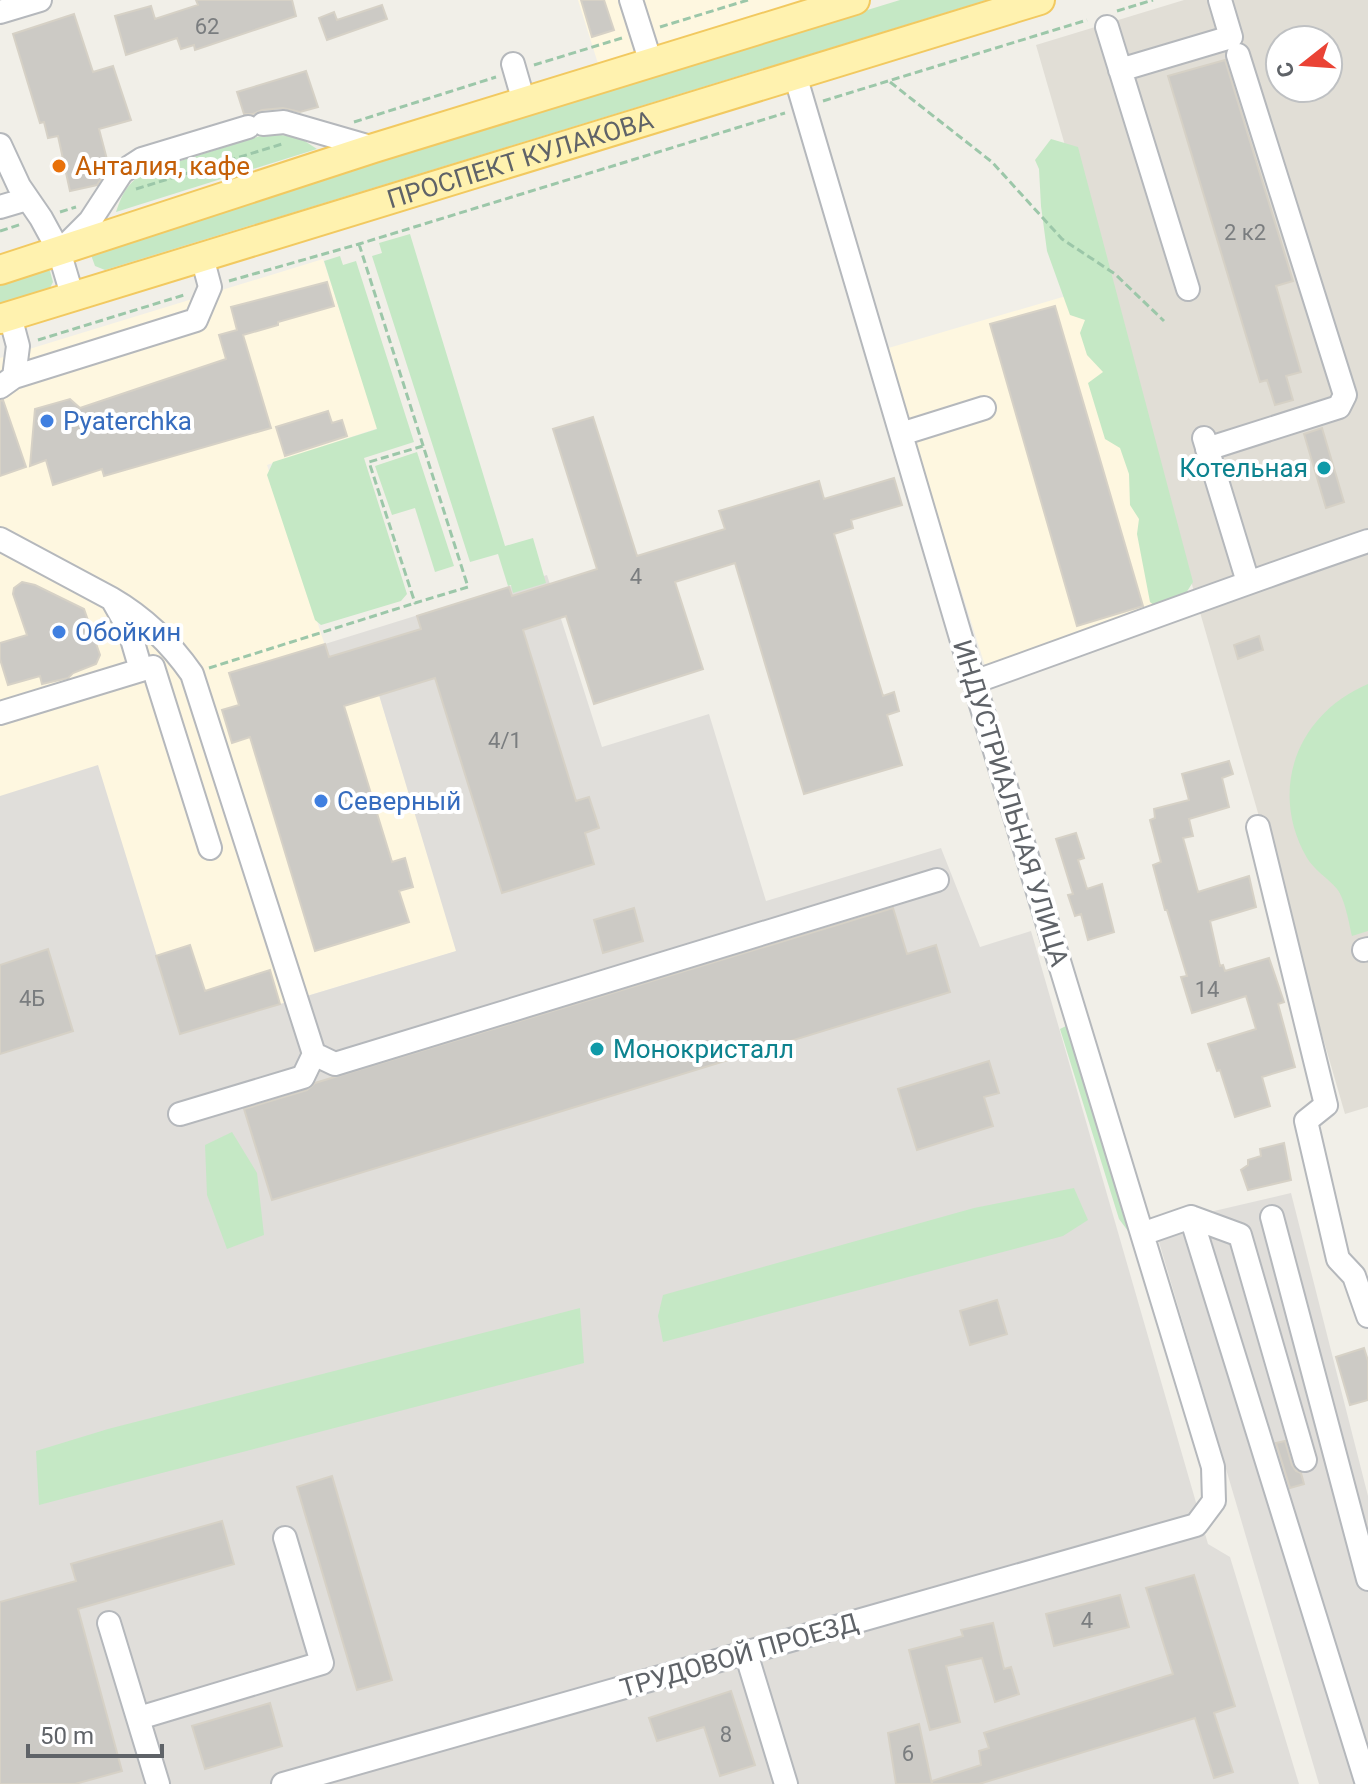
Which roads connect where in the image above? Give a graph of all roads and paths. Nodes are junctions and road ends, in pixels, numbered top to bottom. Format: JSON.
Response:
{"nodes":[{"id":1,"x":40,"y":0,"type":"edge"},
{"id":2,"x":633,"y":0,"type":"edge"},
{"id":3,"x":748,"y":0,"type":"edge"},
{"id":4,"x":855,"y":0,"type":"edge"},
{"id":5,"x":1040,"y":0,"type":"edge"},
{"id":6,"x":1153,"y":0,"type":"edge"},
{"id":7,"x":1220,"y":0,"type":"edge"},
{"id":8,"x":0,"y":12,"type":"edge"},
{"id":9,"x":1104,"y":19,"type":"junction"},
{"id":10,"x":642,"y":32,"type":"junction"},
{"id":11,"x":1238,"y":55,"type":"dead end"},
{"id":12,"x":651,"y":63,"type":"junction"},
{"id":13,"x":514,"y":68,"type":"junction"},
{"id":14,"x":1120,"y":70,"type":"junction"},
{"id":15,"x":795,"y":75,"type":"junction"},
{"id":16,"x":889,"y":81,"type":"junction"},
{"id":17,"x":524,"y":102,"type":"junction"},
{"id":18,"x":804,"y":107,"type":"junction"},
{"id":19,"x":321,"y":132,"type":"junction"},
{"id":20,"x":285,"y":143,"type":"dead end"},
{"id":21,"x":0,"y":145,"type":"edge"},
{"id":22,"x":374,"y":148,"type":"junction"},
{"id":23,"x":137,"y":188,"type":"dead end"},
{"id":24,"x":104,"y":198,"type":"junction"},
{"id":25,"x":27,"y":199,"type":"junction"},
{"id":26,"x":0,"y":207,"type":"edge"},
{"id":27,"x":41,"y":218,"type":"junction"},
{"id":28,"x":0,"y":231,"type":"edge"},
{"id":29,"x":359,"y":244,"type":"junction"},
{"id":30,"x":59,"y":251,"type":"junction"},
{"id":31,"x":202,"y":257,"type":"junction"},
{"id":32,"x":0,"y":270,"type":"edge"},
{"id":33,"x":210,"y":287,"type":"junction"},
{"id":34,"x":1188,"y":289,"type":"dead end"},
{"id":35,"x":73,"y":298,"type":"junction"},
{"id":36,"x":5,"y":318,"type":"edge"},
{"id":37,"x":1164,"y":321,"type":"dead end"},
{"id":38,"x":18,"y":346,"type":"junction"},
{"id":39,"x":7,"y":382,"type":"edge"},
{"id":40,"x":984,"y":408,"type":"dead end"},
{"id":41,"x":901,"y":434,"type":"junction"},
{"id":42,"x":423,"y":446,"type":"junction"},
{"id":43,"x":0,"y":539,"type":"edge"},
{"id":44,"x":1368,"y":541,"type":"edge"},
{"id":45,"x":1248,"y":582,"type":"junction"},
{"id":46,"x":112,"y":599,"type":"junction"},
{"id":47,"x":415,"y":603,"type":"junction"},
{"id":48,"x":187,"y":666,"type":"junction"},
{"id":49,"x":147,"y":668,"type":"junction"},
{"id":50,"x":974,"y":682,"type":"junction"},
{"id":51,"x":0,"y":713,"type":"edge"},
{"id":52,"x":1258,"y":827,"type":"dead end"},
{"id":53,"x":210,"y":848,"type":"dead end"},
{"id":54,"x":937,"y":880,"type":"dead end"},
{"id":55,"x":314,"y":1054,"type":"junction"},
{"id":56,"x":180,"y":1114,"type":"dead end"},
{"id":57,"x":1191,"y":1217,"type":"junction"},
{"id":58,"x":1272,"y":1217,"type":"dead end"},
{"id":59,"x":1142,"y":1234,"type":"junction"},
{"id":60,"x":1368,"y":1260,"type":"edge"},
{"id":61,"x":1346,"y":1267,"type":"junction"},
{"id":62,"x":1368,"y":1316,"type":"edge"},
{"id":63,"x":1305,"y":1460,"type":"dead end"},
{"id":64,"x":1196,"y":1525,"type":"joint"},
{"id":65,"x":285,"y":1538,"type":"dead end"},
{"id":66,"x":1368,"y":1579,"type":"edge"},
{"id":67,"x":109,"y":1623,"type":"dead end"},
{"id":68,"x":746,"y":1653,"type":"junction"},
{"id":69,"x":139,"y":1718,"type":"junction"},
{"id":70,"x":158,"y":1784,"type":"edge"},
{"id":71,"x":283,"y":1784,"type":"edge"},
{"id":72,"x":786,"y":1784,"type":"edge"},
{"id":73,"x":1367,"y":1784,"type":"edge"}],
"edges":[{"from":1,"to":8,"type":"street"},
{"from":2,"to":10,"type":"street"},
{"from":3,"to":10,"type":"path"},
{"from":4,"to":12,"type":"main road","name":"ПРОСПЕКТ КУЛАКОВА"},
{"from":5,"to":15,"type":"main road","name":"ПРОСПЕКТ КУЛАКОВА"},
{"from":6,"to":9,"type":"path"},
{"from":7,"to":14,"type":"street"},
{"from":9,"to":14,"type":"street"},
{"from":9,"to":16,"type":"path"},
{"from":10,"to":12,"type":"street"},
{"from":10,"to":13,"type":"path"},
{"from":11,"to":45,"type":"street"},
{"from":12,"to":17,"type":"main road","name":"ПРОСПЕКТ КУЛАКОВА"},
{"from":13,"to":17,"type":"street"},
{"from":13,"to":19,"type":"path"},
{"from":14,"to":34,"type":"street"},
{"from":15,"to":18,"type":"street","name":"ИНДУСТРИАЛЬНАЯ УЛИЦА"},
{"from":15,"to":31,"type":"main road","name":"ПРОСПЕКТ КУЛАКОВА"},
{"from":16,"to":18,"type":"path"},
{"from":16,"to":37,"type":"path"},
{"from":17,"to":22,"type":"main road","name":"ПРОСПЕКТ КУЛАКОВА"},
{"from":18,"to":29,"type":"path"},
{"from":18,"to":41,"type":"street","name":"ИНДУСТРИАЛЬНАЯ УЛИЦА"},
{"from":19,"to":22,"type":"street"},
{"from":19,"to":24,"type":"street"},
{"from":20,"to":23,"type":"path"},
{"from":21,"to":25,"type":"street"},
{"from":22,"to":30,"type":"main road","name":"ПРОСПЕКТ КУЛАКОВА"},
{"from":24,"to":27,"type":"path"},
{"from":24,"to":30,"type":"street"},
{"from":25,"to":26,"type":"street"},
{"from":25,"to":27,"type":"street"},
{"from":27,"to":28,"type":"path"},
{"from":27,"to":30,"type":"street"},
{"from":29,"to":33,"type":"path"},
{"from":29,"to":42,"type":"path"},
{"from":30,"to":32,"type":"main road","name":"ПРОСПЕКТ КУЛАКОВА"},
{"from":30,"to":35,"type":"street"},
{"from":31,"to":33,"type":"street"},
{"from":31,"to":35,"type":"main road","name":"ПРОСПЕКТ КУЛАКОВА"},
{"from":33,"to":38,"type":"path"},
{"from":33,"to":39,"type":"street"},
{"from":35,"to":36,"type":"main road","name":"ПРОСПЕКТ КУЛАКОВА"},
{"from":36,"to":38,"type":"street"},
{"from":38,"to":39,"type":"street"},
{"from":40,"to":41,"type":"street"},
{"from":41,"to":50,"type":"street","name":"ИНДУСТРИАЛЬНАЯ УЛИЦА"},
{"from":42,"to":47,"type":"path"},
{"from":42,"to":47,"type":"path"},
{"from":43,"to":46,"type":"street"},
{"from":44,"to":45,"type":"street"},
{"from":45,"to":50,"type":"street"},
{"from":46,"to":48,"type":"street"},
{"from":46,"to":49,"type":"street"},
{"from":47,"to":48,"type":"path"},
{"from":48,"to":49,"type":"street"},
{"from":48,"to":55,"type":"street"},
{"from":49,"to":51,"type":"street"},
{"from":49,"to":53,"type":"street"},
{"from":50,"to":59,"type":"street","name":"ИНДУСТРИАЛЬНАЯ УЛИЦА"},
{"from":52,"to":61,"type":"street"},
{"from":54,"to":55,"type":"street"},
{"from":55,"to":56,"type":"street"},
{"from":57,"to":59,"type":"street"},
{"from":57,"to":63,"type":"street"},
{"from":57,"to":73,"type":"street"},
{"from":58,"to":66,"type":"street"},
{"from":59,"to":64,"type":"street","name":"ИНДУСТРИАЛЬНАЯ УЛИЦА"},
{"from":60,"to":61,"type":"street"},
{"from":61,"to":62,"type":"street"},
{"from":64,"to":68,"type":"street","name":"ТРУДОВОЙ ПРОЕЗД"},
{"from":65,"to":69,"type":"street"},
{"from":67,"to":69,"type":"street"},
{"from":68,"to":71,"type":"street","name":"ТРУДОВОЙ ПРОЕЗД"},
{"from":68,"to":72,"type":"street"},
{"from":69,"to":70,"type":"street"}]}
